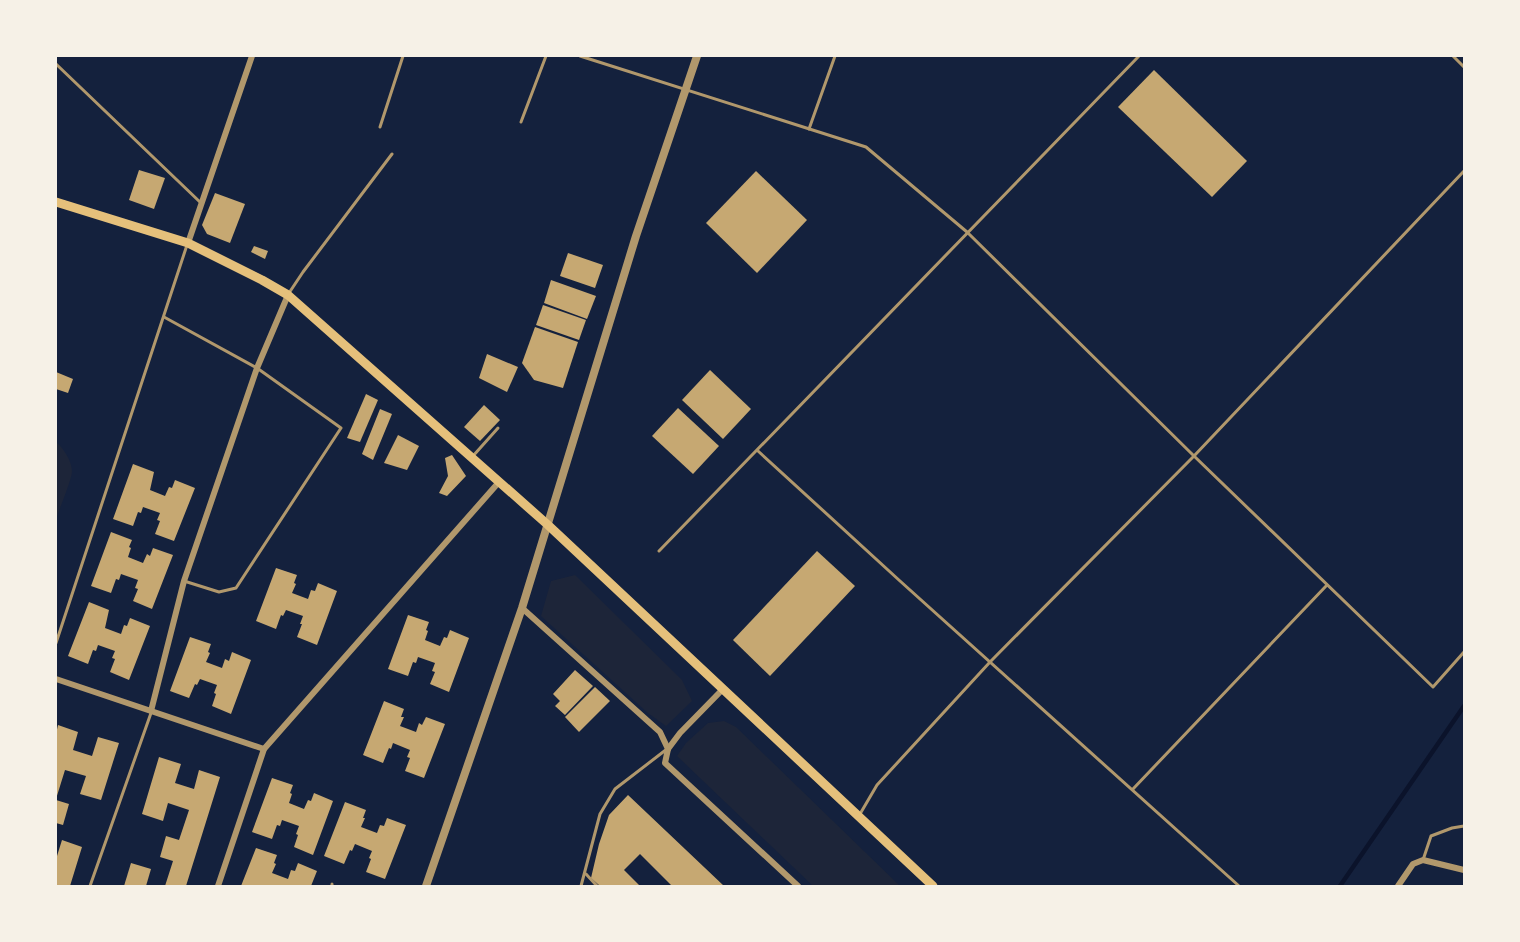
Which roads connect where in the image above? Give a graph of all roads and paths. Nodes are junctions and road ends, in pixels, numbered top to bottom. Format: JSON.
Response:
{"nodes":[{"id":1,"x":252,"y":56,"type":"edge"},
{"id":2,"x":403,"y":56,"type":"edge"},
{"id":3,"x":546,"y":56,"type":"edge"},
{"id":4,"x":580,"y":56,"type":"edge"},
{"id":5,"x":697,"y":56,"type":"edge"},
{"id":6,"x":835,"y":56,"type":"edge"},
{"id":7,"x":1139,"y":56,"type":"edge"},
{"id":8,"x":1453,"y":56,"type":"edge"},
{"id":9,"x":56,"y":64,"type":"edge"},
{"id":10,"x":1464,"y":67,"type":"edge"},
{"id":11,"x":686,"y":90,"type":"junction"},
{"id":12,"x":521,"y":122,"type":"dead end"},
{"id":13,"x":380,"y":127,"type":"dead end"},
{"id":14,"x":809,"y":129,"type":"junction"},
{"id":15,"x":392,"y":154,"type":"dead end"},
{"id":16,"x":1464,"y":171,"type":"edge"},
{"id":17,"x":56,"y":202,"type":"edge"},
{"id":18,"x":201,"y":203,"type":"junction"},
{"id":19,"x":967,"y":232,"type":"junction"},
{"id":20,"x":188,"y":243,"type":"junction"},
{"id":21,"x":288,"y":295,"type":"junction"},
{"id":22,"x":164,"y":317,"type":"junction"},
{"id":23,"x":257,"y":368,"type":"junction"},
{"id":24,"x":498,"y":428,"type":"dead end"},
{"id":25,"x":758,"y":451,"type":"junction"},
{"id":26,"x":1194,"y":456,"type":"junction"},
{"id":27,"x":471,"y":458,"type":"junction"},
{"id":28,"x":499,"y":482,"type":"junction"},
{"id":29,"x":548,"y":525,"type":"junction"},
{"id":30,"x":659,"y":551,"type":"dead end"},
{"id":31,"x":184,"y":581,"type":"junction"},
{"id":32,"x":1327,"y":585,"type":"junction"},
{"id":33,"x":522,"y":608,"type":"junction"},
{"id":34,"x":56,"y":643,"type":"edge"},
{"id":35,"x":1464,"y":652,"type":"edge"},
{"id":36,"x":990,"y":662,"type":"junction"},
{"id":37,"x":56,"y":679,"type":"edge"},
{"id":38,"x":722,"y":690,"type":"junction"},
{"id":39,"x":151,"y":711,"type":"junction"},
{"id":40,"x":264,"y":749,"type":"junction"},
{"id":41,"x":668,"y":749,"type":"junction"},
{"id":42,"x":1133,"y":789,"type":"junction"},
{"id":43,"x":859,"y":816,"type":"junction"},
{"id":44,"x":1464,"y":826,"type":"edge"},
{"id":45,"x":1423,"y":860,"type":"junction"},
{"id":46,"x":1464,"y":870,"type":"edge"},
{"id":47,"x":586,"y":874,"type":"junction"},
{"id":48,"x":90,"y":886,"type":"edge"},
{"id":49,"x":218,"y":886,"type":"edge"},
{"id":50,"x":426,"y":886,"type":"edge"},
{"id":51,"x":581,"y":886,"type":"edge"},
{"id":52,"x":597,"y":886,"type":"edge"},
{"id":53,"x":798,"y":886,"type":"edge"},
{"id":54,"x":933,"y":886,"type":"edge"},
{"id":55,"x":1239,"y":886,"type":"edge"},
{"id":56,"x":1398,"y":886,"type":"edge"}],
"edges":[{"from":1,"to":18,"type":"street"},
{"from":2,"to":13,"type":"lane"},
{"from":3,"to":12,"type":"lane"},
{"from":4,"to":11,"type":"lane"},
{"from":5,"to":11,"type":"street"},
{"from":6,"to":14,"type":"lane"},
{"from":7,"to":19,"type":"lane"},
{"from":8,"to":10,"type":"lane"},
{"from":9,"to":18,"type":"lane"},
{"from":11,"to":14,"type":"lane"},
{"from":11,"to":29,"type":"street"},
{"from":14,"to":19,"type":"lane"},
{"from":15,"to":21,"type":"lane"},
{"from":16,"to":26,"type":"lane"},
{"from":17,"to":20,"type":"main road"},
{"from":18,"to":20,"type":"street"},
{"from":19,"to":25,"type":"lane"},
{"from":19,"to":26,"type":"lane"},
{"from":20,"to":21,"type":"main road"},
{"from":20,"to":22,"type":"lane"},
{"from":21,"to":23,"type":"street"},
{"from":21,"to":27,"type":"main road"},
{"from":22,"to":23,"type":"lane"},
{"from":22,"to":34,"type":"lane"},
{"from":23,"to":31,"type":"street"},
{"from":23,"to":31,"type":"lane"},
{"from":24,"to":27,"type":"lane"},
{"from":25,"to":30,"type":"lane"},
{"from":25,"to":36,"type":"lane"},
{"from":26,"to":32,"type":"lane"},
{"from":26,"to":36,"type":"lane"},
{"from":27,"to":28,"type":"main road"},
{"from":28,"to":29,"type":"main road"},
{"from":28,"to":40,"type":"street"},
{"from":29,"to":33,"type":"street"},
{"from":29,"to":38,"type":"main road"},
{"from":31,"to":39,"type":"street"},
{"from":32,"to":35,"type":"lane"},
{"from":32,"to":42,"type":"lane"},
{"from":33,"to":41,"type":"street"},
{"from":33,"to":50,"type":"street"},
{"from":36,"to":42,"type":"lane"},
{"from":36,"to":43,"type":"lane"},
{"from":37,"to":39,"type":"street"},
{"from":38,"to":41,"type":"street"},
{"from":38,"to":43,"type":"main road"},
{"from":39,"to":40,"type":"street"},
{"from":39,"to":48,"type":"lane"},
{"from":40,"to":49,"type":"street"},
{"from":41,"to":47,"type":"lane"},
{"from":41,"to":53,"type":"street"},
{"from":42,"to":55,"type":"lane"},
{"from":43,"to":54,"type":"main road"},
{"from":44,"to":45,"type":"lane"},
{"from":45,"to":46,"type":"street"},
{"from":45,"to":56,"type":"street"},
{"from":47,"to":51,"type":"lane"},
{"from":47,"to":52,"type":"lane"}]}
